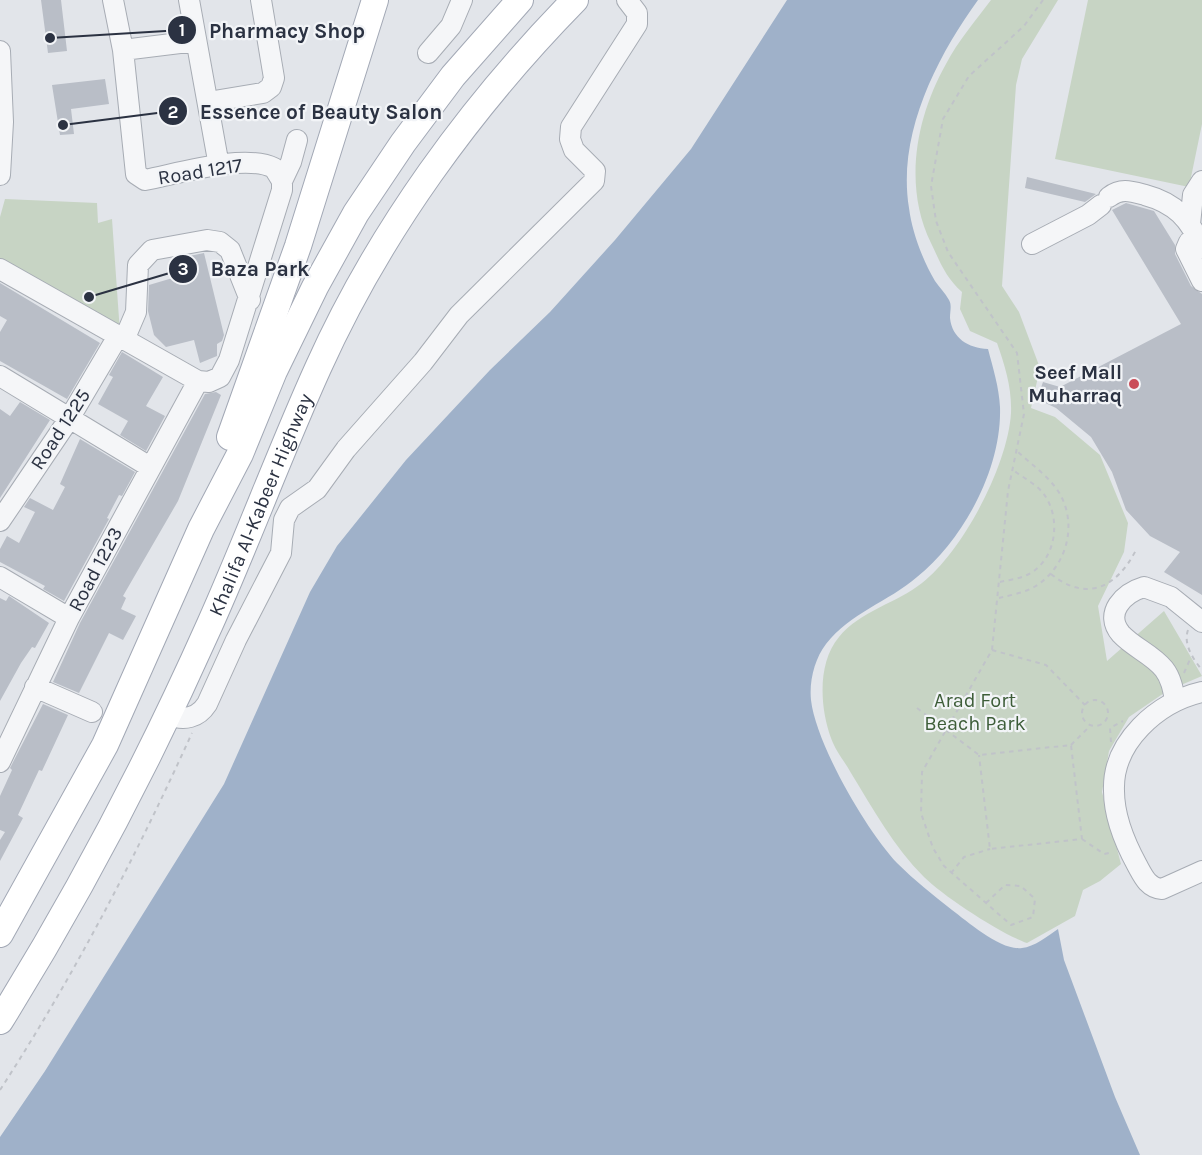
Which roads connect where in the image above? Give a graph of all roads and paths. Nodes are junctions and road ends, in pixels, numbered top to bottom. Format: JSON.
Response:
{"nodes":[{"id":1,"x":113,"y":0,"type":"edge"},
{"id":2,"x":189,"y":0,"type":"edge"},
{"id":3,"x":261,"y":0,"type":"edge"},
{"id":4,"x":375,"y":0,"type":"edge"},
{"id":5,"x":462,"y":0,"type":"edge"},
{"id":6,"x":520,"y":0,"type":"edge"},
{"id":7,"x":627,"y":0,"type":"edge"},
{"id":8,"x":1043,"y":0,"type":"edge"},
{"id":9,"x":568,"y":7,"type":"edge"},
{"id":10,"x":196,"y":41,"type":"junction"},
{"id":11,"x":123,"y":50,"type":"junction"},
{"id":12,"x":0,"y":51,"type":"edge"},
{"id":13,"x":428,"y":53,"type":"dead end"},
{"id":14,"x":208,"y":102,"type":"junction"},
{"id":15,"x":297,"y":140,"type":"dead end"},
{"id":16,"x":219,"y":166,"type":"junction"},
{"id":17,"x":0,"y":175,"type":"edge"},
{"id":18,"x":282,"y":181,"type":"junction"},
{"id":19,"x":1202,"y":181,"type":"edge"},
{"id":20,"x":1198,"y":234,"type":"edge"},
{"id":21,"x":1032,"y":244,"type":"dead end"},
{"id":22,"x":0,"y":269,"type":"edge"},
{"id":23,"x":1202,"y":281,"type":"edge"},
{"id":24,"x":250,"y":300,"type":"junction"},
{"id":25,"x":121,"y":338,"type":"junction"},
{"id":26,"x":0,"y":376,"type":"edge"},
{"id":27,"x":198,"y":381,"type":"junction"},
{"id":28,"x":69,"y":419,"type":"junction"},
{"id":29,"x":1017,"y":451,"type":"junction"},
{"id":30,"x":150,"y":467,"type":"junction"},
{"id":31,"x":1013,"y":470,"type":"junction"},
{"id":32,"x":0,"y":521,"type":"edge"},
{"id":33,"x":201,"y":529,"type":"junction"},
{"id":34,"x":1136,"y":550,"type":"dead end"},
{"id":35,"x":1051,"y":574,"type":"junction"},
{"id":36,"x":0,"y":577,"type":"edge"},
{"id":37,"x":1000,"y":582,"type":"junction"},
{"id":38,"x":999,"y":598,"type":"junction"},
{"id":39,"x":69,"y":618,"type":"junction"},
{"id":40,"x":1202,"y":622,"type":"edge"},
{"id":41,"x":1186,"y":635,"type":"dead end"},
{"id":42,"x":992,"y":650,"type":"junction"},
{"id":43,"x":1191,"y":657,"type":"junction"},
{"id":44,"x":1202,"y":670,"type":"edge"},
{"id":45,"x":1182,"y":678,"type":"dead end"},
{"id":46,"x":35,"y":687,"type":"junction"},
{"id":47,"x":1202,"y":692,"type":"edge"},
{"id":48,"x":1175,"y":700,"type":"junction"},
{"id":49,"x":1085,"y":705,"type":"junction"},
{"id":50,"x":917,"y":708,"type":"dead end"},
{"id":51,"x":202,"y":711,"type":"junction"},
{"id":52,"x":92,"y":712,"type":"dead end"},
{"id":53,"x":168,"y":715,"type":"junction"},
{"id":54,"x":1104,"y":723,"type":"junction"},
{"id":55,"x":1090,"y":726,"type":"junction"},
{"id":56,"x":1110,"y":728,"type":"dead end"},
{"id":57,"x":945,"y":729,"type":"junction"},
{"id":58,"x":1071,"y":745,"type":"junction"},
{"id":59,"x":979,"y":755,"type":"junction"},
{"id":60,"x":0,"y":762,"type":"edge"},
{"id":61,"x":1082,"y":839,"type":"junction"},
{"id":62,"x":990,"y":849,"type":"junction"},
{"id":63,"x":1129,"y":849,"type":"junction"},
{"id":64,"x":1202,"y":871,"type":"edge"},
{"id":65,"x":951,"y":873,"type":"junction"},
{"id":66,"x":986,"y":903,"type":"junction"},
{"id":67,"x":0,"y":934,"type":"edge"},
{"id":68,"x":0,"y":1022,"type":"edge"},
{"id":69,"x":0,"y":1090,"type":"edge"}],
"edges":[{"from":1,"to":11,"type":"street","name":"Road 1217"},
{"from":2,"to":10,"type":"street"},
{"from":3,"to":14,"type":"street"},
{"from":4,"to":33,"type":"main road","name":"Khalifa Al-Kabeer Highway"},
{"from":5,"to":13,"type":"street"},
{"from":6,"to":33,"type":"main road","name":"Khalifa Al-Kabeer Highway"},
{"from":7,"to":51,"type":"street"},
{"from":8,"to":29,"type":"path"},
{"from":9,"to":53,"type":"main road","name":"Khalifa Al-Kabeer Highway"},
{"from":10,"to":11,"type":"street"},
{"from":10,"to":14,"type":"street"},
{"from":11,"to":16,"type":"street","name":"Road 1217"},
{"from":12,"to":17,"type":"street"},
{"from":14,"to":16,"type":"street"},
{"from":15,"to":18,"type":"street"},
{"from":16,"to":18,"type":"street","name":"Road 1217"},
{"from":18,"to":24,"type":"street"},
{"from":19,"to":20,"type":"street"},
{"from":20,"to":21,"type":"street"},
{"from":20,"to":23,"type":"street"},
{"from":22,"to":25,"type":"street"},
{"from":24,"to":25,"type":"street"},
{"from":24,"to":27,"type":"street"},
{"from":25,"to":27,"type":"street"},
{"from":25,"to":28,"type":"street","name":"Road 1225"},
{"from":26,"to":28,"type":"street"},
{"from":27,"to":30,"type":"street","name":"Road 1223"},
{"from":28,"to":30,"type":"street"},
{"from":28,"to":32,"type":"street","name":"Road 1225"},
{"from":29,"to":31,"type":"path"},
{"from":29,"to":35,"type":"path"},
{"from":30,"to":39,"type":"street","name":"Road 1223"},
{"from":31,"to":37,"type":"path"},
{"from":31,"to":37,"type":"path"},
{"from":33,"to":67,"type":"main road","name":"Khalifa Al-Kabeer Highway"},
{"from":34,"to":35,"type":"path"},
{"from":35,"to":38,"type":"path"},
{"from":36,"to":39,"type":"street"},
{"from":37,"to":38,"type":"path"},
{"from":38,"to":42,"type":"path"},
{"from":39,"to":46,"type":"street","name":"Road 1223"},
{"from":40,"to":48,"type":"street"},
{"from":41,"to":43,"type":"path"},
{"from":42,"to":49,"type":"path"},
{"from":42,"to":57,"type":"path"},
{"from":43,"to":44,"type":"path"},
{"from":43,"to":45,"type":"path"},
{"from":46,"to":52,"type":"street"},
{"from":46,"to":60,"type":"street","name":"Road 1223"},
{"from":47,"to":48,"type":"street"},
{"from":48,"to":63,"type":"street"},
{"from":49,"to":54,"type":"path"},
{"from":49,"to":55,"type":"path"},
{"from":50,"to":57,"type":"path"},
{"from":51,"to":53,"type":"street"},
{"from":51,"to":69,"type":"path"},
{"from":53,"to":68,"type":"main road","name":"Khalifa Al-Kabeer Highway"},
{"from":54,"to":55,"type":"path"},
{"from":54,"to":56,"type":"path"},
{"from":55,"to":58,"type":"path"},
{"from":57,"to":59,"type":"path"},
{"from":57,"to":65,"type":"path"},
{"from":58,"to":59,"type":"path"},
{"from":58,"to":61,"type":"path"},
{"from":59,"to":62,"type":"path"},
{"from":61,"to":62,"type":"path"},
{"from":61,"to":63,"type":"path"},
{"from":62,"to":65,"type":"path"},
{"from":63,"to":64,"type":"street"},
{"from":65,"to":66,"type":"path"},
{"from":66,"to":66,"type":"path"}]}
